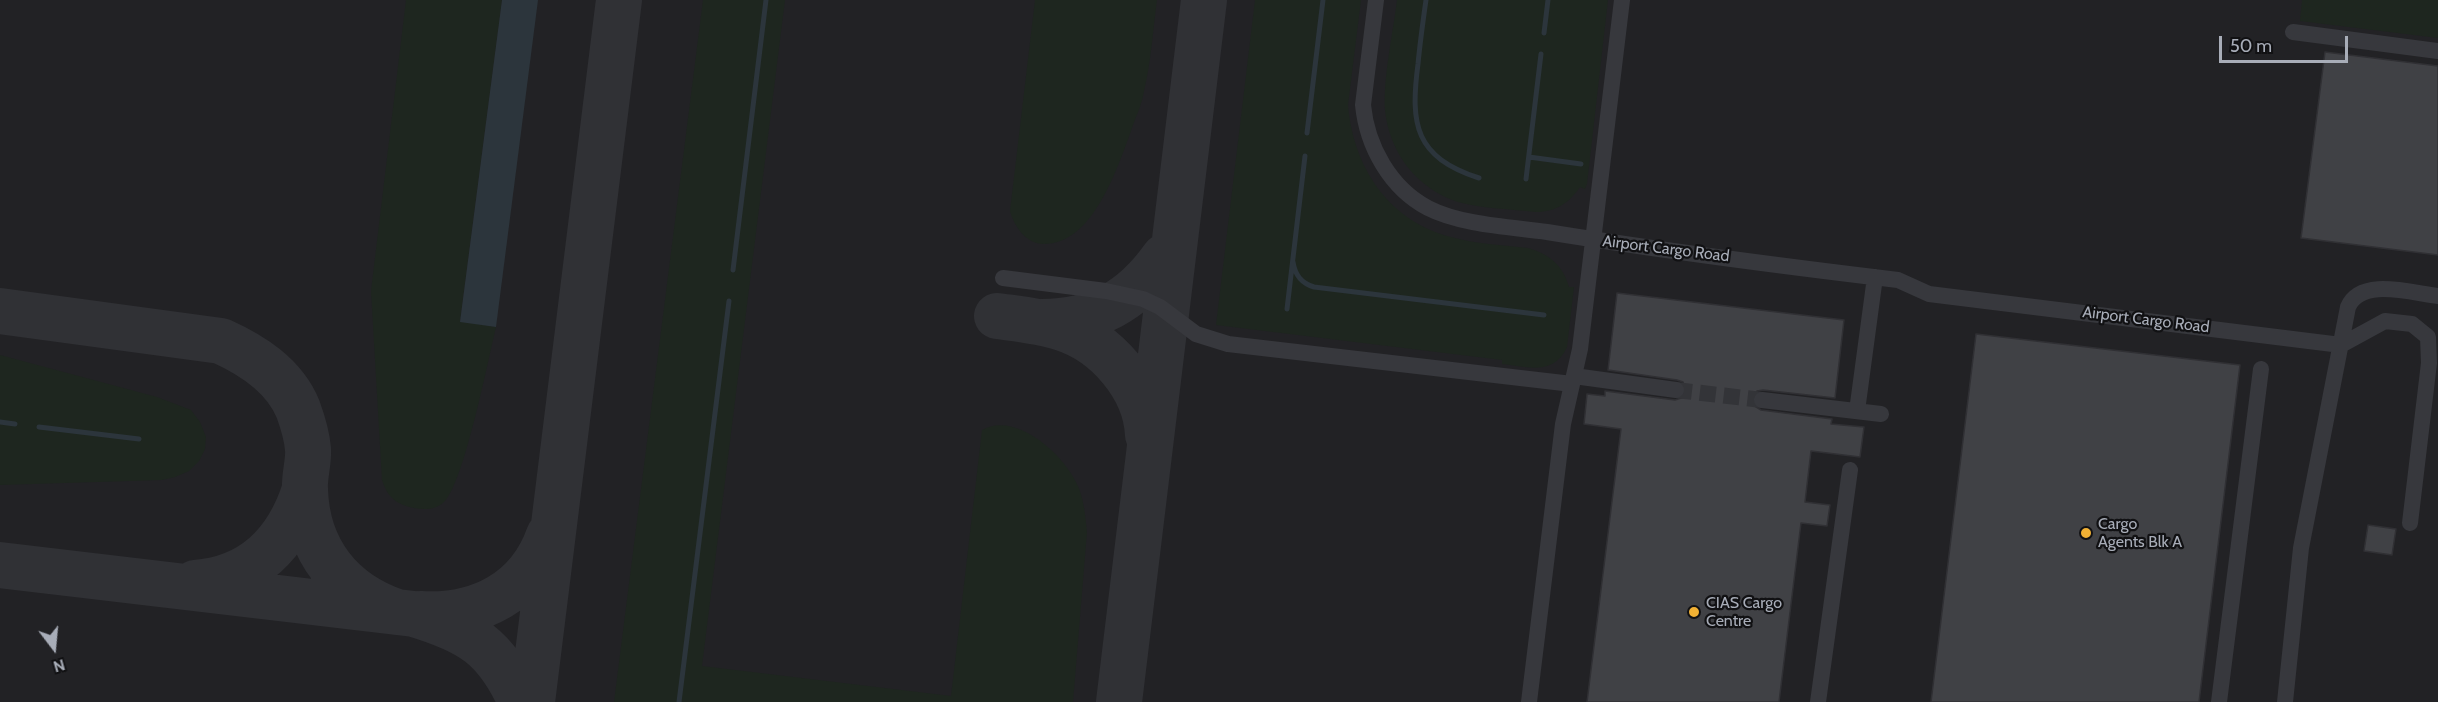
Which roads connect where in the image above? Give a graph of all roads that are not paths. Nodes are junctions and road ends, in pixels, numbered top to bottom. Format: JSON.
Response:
{"nodes":[{"id":1,"x":1376,"y":0,"type":"edge"},
{"id":2,"x":1622,"y":0,"type":"edge"},
{"id":3,"x":2293,"y":33,"type":"dead end"},
{"id":4,"x":2438,"y":51,"type":"edge"},
{"id":5,"x":1594,"y":240,"type":"junction"},
{"id":6,"x":1875,"y":277,"type":"junction"},
{"id":7,"x":1003,"y":278,"type":"dead end"},
{"id":8,"x":2438,"y":296,"type":"edge"},
{"id":9,"x":2341,"y":345,"type":"junction"},
{"id":10,"x":2261,"y":369,"type":"dead end"},
{"id":11,"x":1573,"y":380,"type":"junction"},
{"id":12,"x":1676,"y":390,"type":"tunnel mouth"},
{"id":13,"x":1762,"y":400,"type":"tunnel mouth"},
{"id":14,"x":1857,"y":411,"type":"junction"},
{"id":15,"x":1881,"y":414,"type":"dead end"},
{"id":16,"x":1850,"y":470,"type":"dead end"},
{"id":17,"x":2410,"y":523,"type":"dead end"},
{"id":18,"x":1529,"y":702,"type":"edge"},
{"id":19,"x":1818,"y":702,"type":"edge"},
{"id":20,"x":2219,"y":702,"type":"edge"},
{"id":21,"x":2285,"y":702,"type":"edge"}],
"edges":[{"from":1,"to":5,"type":"lane","name":"Airport Cargo Road"},
{"from":2,"to":5,"type":"lane"},
{"from":3,"to":4,"type":"lane"},
{"from":5,"to":6,"type":"lane","name":"Airport Cargo Road"},
{"from":5,"to":11,"type":"lane"},
{"from":6,"to":9,"type":"lane","name":"Airport Cargo Road"},
{"from":6,"to":14,"type":"lane"},
{"from":7,"to":11,"type":"lane"},
{"from":8,"to":9,"type":"lane"},
{"from":9,"to":17,"type":"lane"},
{"from":9,"to":21,"type":"lane"},
{"from":10,"to":20,"type":"lane"},
{"from":11,"to":12,"type":"lane"},
{"from":11,"to":18,"type":"lane"},
{"from":13,"to":14,"type":"lane"},
{"from":14,"to":15,"type":"lane"},
{"from":16,"to":19,"type":"lane"}]}
